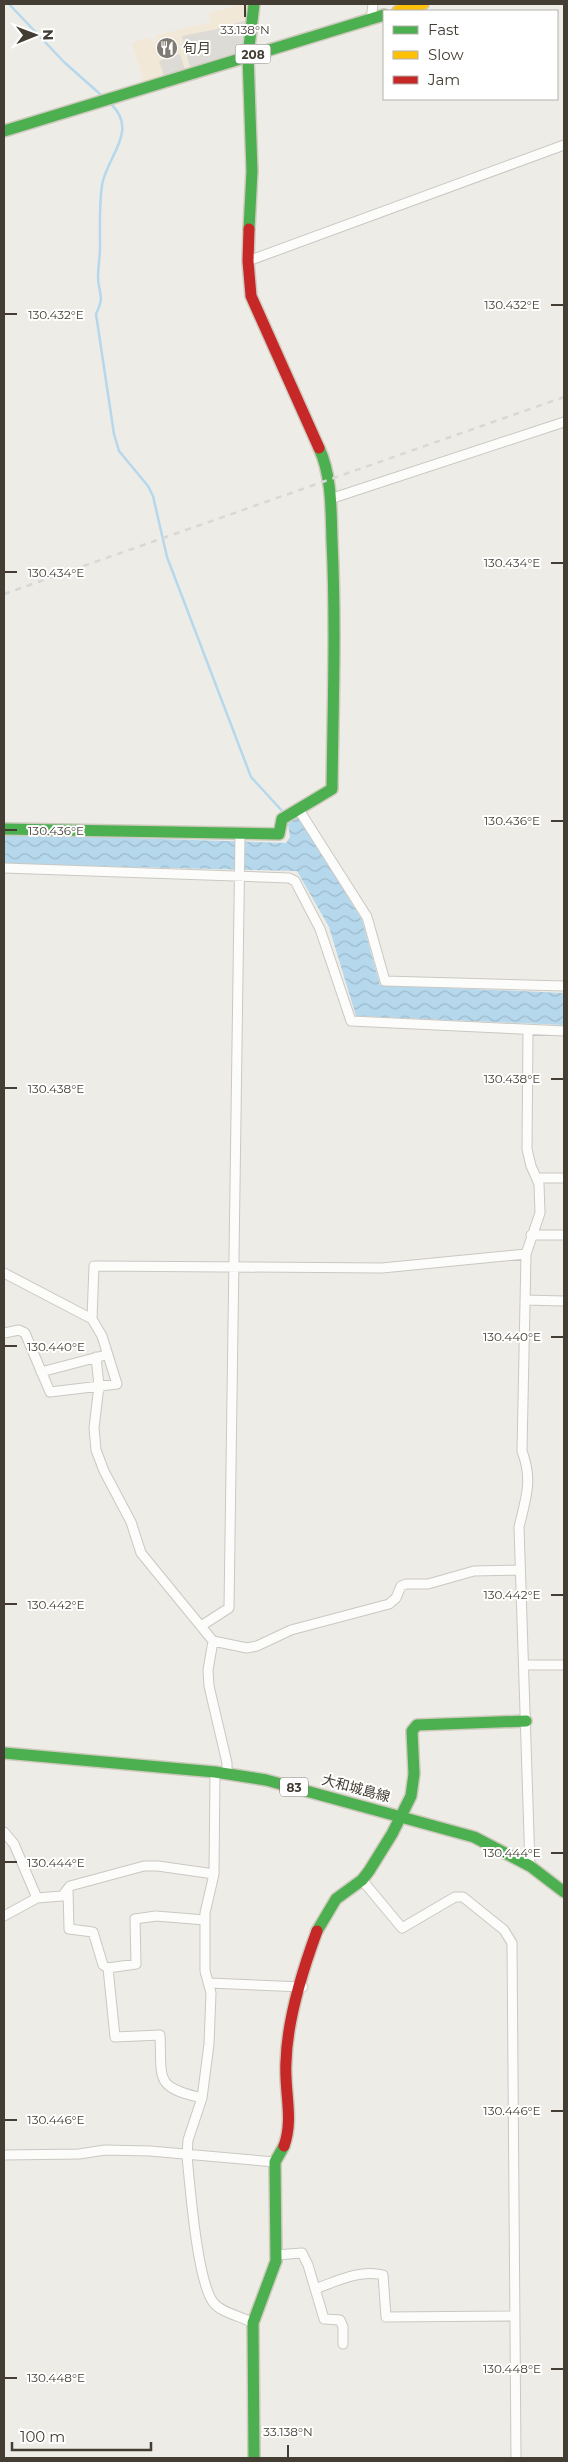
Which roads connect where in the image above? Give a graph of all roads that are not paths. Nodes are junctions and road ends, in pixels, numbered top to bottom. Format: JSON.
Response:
{"nodes":[{"id":1,"x":254,"y":4,"type":"edge"},
{"id":2,"x":372,"y":4,"type":"edge"},
{"id":3,"x":423,"y":4,"type":"edge"},
{"id":4,"x":402,"y":10,"type":"edge"},
{"id":5,"x":383,"y":15,"type":"edge"},
{"id":6,"x":370,"y":20,"type":"junction"},
{"id":7,"x":248,"y":56,"type":"junction"},
{"id":8,"x":4,"y":131,"type":"edge"},
{"id":9,"x":564,"y":145,"type":"edge"},
{"id":10,"x":248,"y":261,"type":"junction"},
{"id":11,"x":564,"y":422,"type":"edge"},
{"id":12,"x":330,"y":499,"type":"junction"},
{"id":13,"x":299,"y":810,"type":"junction"},
{"id":14,"x":4,"y":829,"type":"edge"},
{"id":15,"x":240,"y":834,"type":"junction"},
{"id":16,"x":4,"y":868,"type":"edge"},
{"id":17,"x":239,"y":875,"type":"junction"},
{"id":18,"x":564,"y":986,"type":"edge"},
{"id":19,"x":528,"y":1030,"type":"junction"},
{"id":20,"x":564,"y":1031,"type":"edge"},
{"id":21,"x":536,"y":1178,"type":"junction"},
{"id":22,"x":564,"y":1178,"type":"edge"},
{"id":23,"x":531,"y":1235,"type":"junction"},
{"id":24,"x":564,"y":1235,"type":"edge"},
{"id":25,"x":526,"y":1254,"type":"junction"},
{"id":26,"x":233,"y":1267,"type":"junction"},
{"id":27,"x":4,"y":1272,"type":"edge"},
{"id":28,"x":525,"y":1300,"type":"junction"},
{"id":29,"x":564,"y":1302,"type":"edge"},
{"id":30,"x":92,"y":1320,"type":"junction"},
{"id":31,"x":4,"y":1333,"type":"edge"},
{"id":32,"x":107,"y":1354,"type":"junction"},
{"id":33,"x":96,"y":1357,"type":"junction"},
{"id":34,"x":41,"y":1372,"type":"junction"},
{"id":35,"x":99,"y":1386,"type":"junction"},
{"id":36,"x":520,"y":1570,"type":"junction"},
{"id":37,"x":201,"y":1626,"type":"junction"},
{"id":38,"x":213,"y":1641,"type":"junction"},
{"id":39,"x":524,"y":1665,"type":"junction"},
{"id":40,"x":564,"y":1665,"type":"edge"},
{"id":41,"x":526,"y":1721,"type":"junction"},
{"id":42,"x":4,"y":1754,"type":"edge"},
{"id":43,"x":215,"y":1772,"type":"junction"},
{"id":44,"x":227,"y":1774,"type":"junction"},
{"id":45,"x":401,"y":1816,"type":"junction"},
{"id":46,"x":4,"y":1832,"type":"edge"},
{"id":47,"x":530,"y":1866,"type":"junction"},
{"id":48,"x":214,"y":1874,"type":"junction"},
{"id":49,"x":362,"y":1880,"type":"junction"},
{"id":50,"x":68,"y":1889,"type":"junction"},
{"id":51,"x":564,"y":1892,"type":"edge"},
{"id":52,"x":37,"y":1898,"type":"junction"},
{"id":53,"x":4,"y":1916,"type":"edge"},
{"id":54,"x":205,"y":1920,"type":"junction"},
{"id":55,"x":108,"y":1968,"type":"junction"},
{"id":56,"x":209,"y":1983,"type":"junction"},
{"id":57,"x":303,"y":1986,"type":"junction"},
{"id":58,"x":202,"y":2098,"type":"junction"},
{"id":59,"x":4,"y":2156,"type":"edge"},
{"id":60,"x":187,"y":2156,"type":"junction"},
{"id":61,"x":275,"y":2162,"type":"junction"},
{"id":62,"x":276,"y":2255,"type":"junction"},
{"id":63,"x":315,"y":2289,"type":"junction"},
{"id":64,"x":515,"y":2316,"type":"junction"},
{"id":65,"x":253,"y":2323,"type":"junction"},
{"id":66,"x":343,"y":2344,"type":"dead end"},
{"id":67,"x":254,"y":2458,"type":"edge"},
{"id":68,"x":516,"y":2458,"type":"edge"}],
"edges":[{"from":1,"to":7,"type":"main road"},
{"from":2,"to":6,"type":"street"},
{"from":3,"to":4,"type":"main road"},
{"from":5,"to":6,"type":"main road","number":"208"},
{"from":6,"to":7,"type":"main road","number":"208"},
{"from":7,"to":8,"type":"main road","number":"208"},
{"from":7,"to":10,"type":"main road"},
{"from":9,"to":10,"type":"street"},
{"from":10,"to":12,"type":"main road"},
{"from":11,"to":12,"type":"street"},
{"from":12,"to":13,"type":"main road"},
{"from":13,"to":15,"type":"main road"},
{"from":13,"to":18,"type":"street"},
{"from":14,"to":15,"type":"main road"},
{"from":15,"to":17,"type":"street"},
{"from":16,"to":17,"type":"street"},
{"from":17,"to":19,"type":"street"},
{"from":17,"to":26,"type":"street"},
{"from":19,"to":20,"type":"street"},
{"from":19,"to":21,"type":"street"},
{"from":21,"to":22,"type":"street"},
{"from":21,"to":23,"type":"street"},
{"from":23,"to":24,"type":"street"},
{"from":23,"to":25,"type":"street"},
{"from":25,"to":26,"type":"street"},
{"from":25,"to":28,"type":"street"},
{"from":26,"to":30,"type":"street"},
{"from":26,"to":37,"type":"street"},
{"from":27,"to":30,"type":"street"},
{"from":28,"to":29,"type":"street"},
{"from":28,"to":36,"type":"street"},
{"from":30,"to":32,"type":"street"},
{"from":31,"to":34,"type":"street"},
{"from":32,"to":33,"type":"street"},
{"from":32,"to":35,"type":"street"},
{"from":33,"to":34,"type":"street"},
{"from":33,"to":35,"type":"street"},
{"from":34,"to":35,"type":"street"},
{"from":35,"to":37,"type":"street"},
{"from":36,"to":38,"type":"street"},
{"from":36,"to":39,"type":"street"},
{"from":37,"to":38,"type":"street"},
{"from":38,"to":44,"type":"street"},
{"from":39,"to":40,"type":"street"},
{"from":39,"to":41,"type":"street"},
{"from":41,"to":45,"type":"main road"},
{"from":41,"to":47,"type":"street"},
{"from":42,"to":43,"type":"main road","name":"大和城島線","number":"83"},
{"from":43,"to":44,"type":"main road","name":"大和城島線","number":"83"},
{"from":43,"to":48,"type":"street"},
{"from":44,"to":45,"type":"main road","name":"大和城島線","number":"83"},
{"from":45,"to":47,"type":"main road","name":"大和城島線","number":"83"},
{"from":45,"to":49,"type":"main road"},
{"from":46,"to":52,"type":"street"},
{"from":47,"to":51,"type":"main road","name":"大和城島線","number":"83"},
{"from":48,"to":50,"type":"street"},
{"from":48,"to":54,"type":"street"},
{"from":49,"to":57,"type":"main road"},
{"from":49,"to":64,"type":"street"},
{"from":50,"to":52,"type":"street"},
{"from":50,"to":55,"type":"street"},
{"from":52,"to":53,"type":"street"},
{"from":54,"to":55,"type":"street"},
{"from":54,"to":56,"type":"street"},
{"from":55,"to":58,"type":"street"},
{"from":56,"to":57,"type":"street"},
{"from":56,"to":58,"type":"street"},
{"from":57,"to":61,"type":"main road"},
{"from":58,"to":60,"type":"street"},
{"from":59,"to":60,"type":"street"},
{"from":60,"to":61,"type":"street"},
{"from":60,"to":65,"type":"street"},
{"from":61,"to":62,"type":"main road"},
{"from":62,"to":63,"type":"street"},
{"from":62,"to":65,"type":"main road"},
{"from":63,"to":64,"type":"street"},
{"from":63,"to":66,"type":"street"},
{"from":64,"to":68,"type":"street"},
{"from":65,"to":67,"type":"main road"}]}
